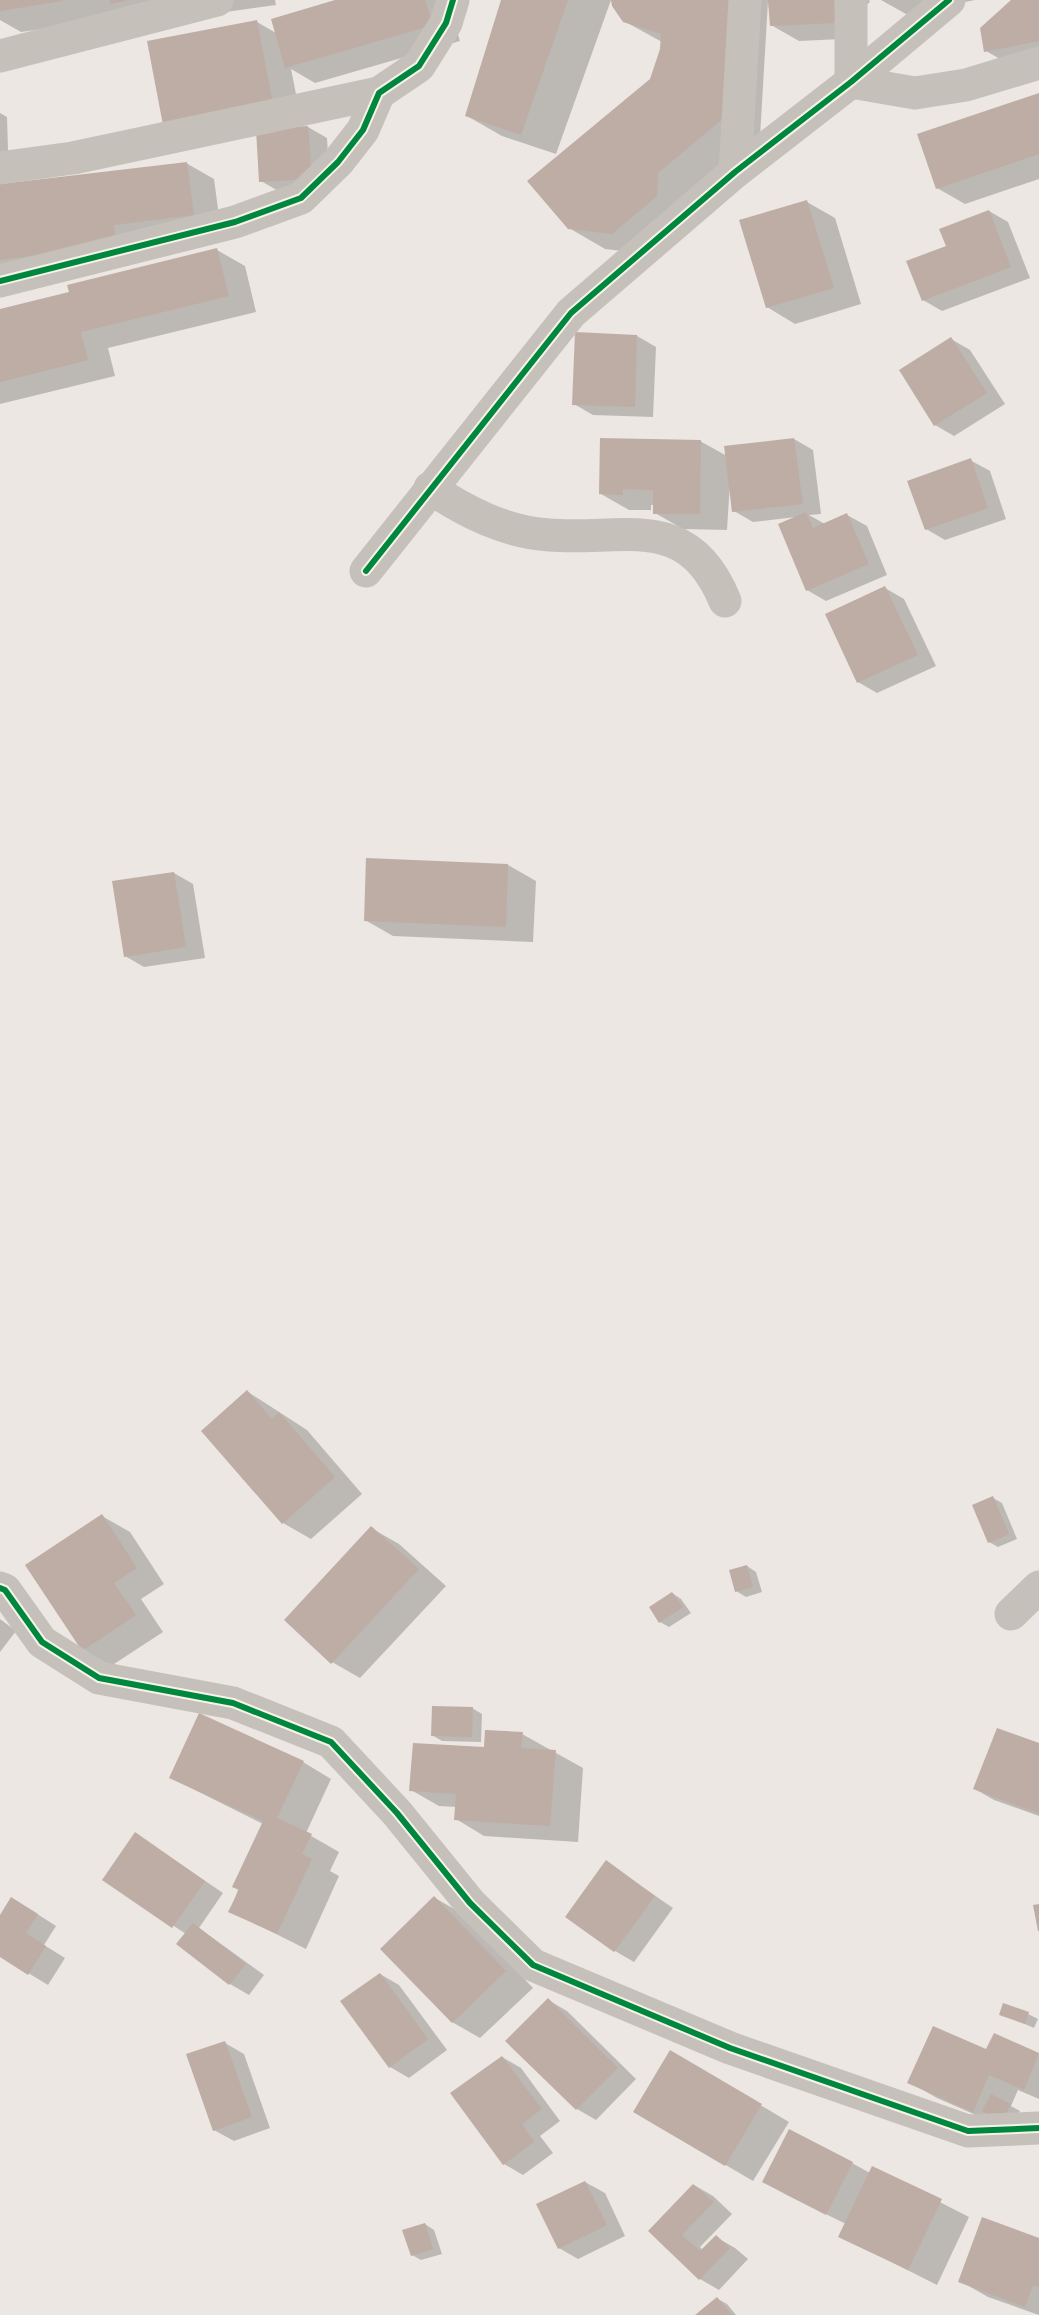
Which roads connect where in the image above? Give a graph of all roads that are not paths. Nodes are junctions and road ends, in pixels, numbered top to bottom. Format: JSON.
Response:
{"nodes":[{"id":1,"x":217,"y":0,"type":"edge"},
{"id":2,"x":453,"y":0,"type":"edge"},
{"id":3,"x":745,"y":0,"type":"edge"},
{"id":4,"x":851,"y":0,"type":"edge"},
{"id":5,"x":949,"y":0,"type":"edge"},
{"id":6,"x":0,"y":56,"type":"edge"},
{"id":7,"x":1039,"y":63,"type":"edge"},
{"id":8,"x":851,"y":82,"type":"junction"},
{"id":9,"x":379,"y":93,"type":"junction"},
{"id":10,"x":0,"y":168,"type":"edge"},
{"id":11,"x":735,"y":172,"type":"junction"},
{"id":12,"x":0,"y":281,"type":"edge"},
{"id":13,"x":430,"y":488,"type":"junction"},
{"id":14,"x":366,"y":571,"type":"dead end"},
{"id":15,"x":725,"y":601,"type":"dead end"},
{"id":16,"x":1039,"y":1587,"type":"edge"},
{"id":17,"x":0,"y":1588,"type":"edge"},
{"id":18,"x":1011,"y":1614,"type":"dead end"},
{"id":19,"x":1039,"y":2128,"type":"edge"}],
"edges":[{"from":1,"to":6,"type":"street"},
{"from":2,"to":9,"type":"street"},
{"from":3,"to":11,"type":"street"},
{"from":4,"to":8,"type":"street"},
{"from":5,"to":8,"type":"street"},
{"from":7,"to":8,"type":"street"},
{"from":8,"to":11,"type":"street"},
{"from":9,"to":10,"type":"street"},
{"from":9,"to":12,"type":"street"},
{"from":11,"to":13,"type":"street"},
{"from":13,"to":14,"type":"street"},
{"from":13,"to":15,"type":"street"},
{"from":16,"to":18,"type":"street"},
{"from":17,"to":19,"type":"street"}]}
